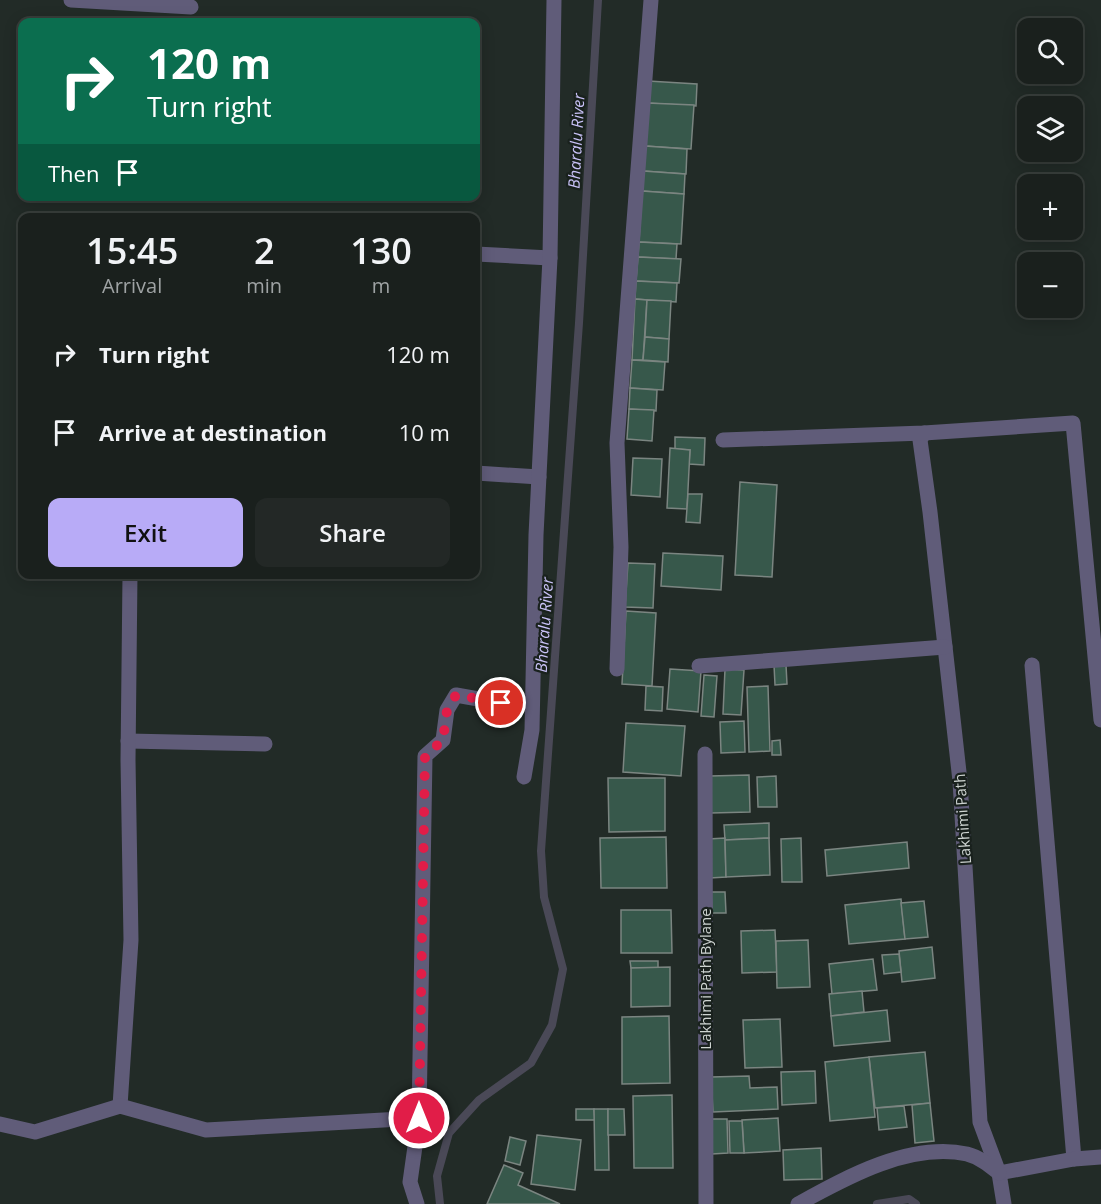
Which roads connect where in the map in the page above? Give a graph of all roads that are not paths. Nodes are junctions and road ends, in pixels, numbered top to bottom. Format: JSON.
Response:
{"nodes":[{"id":1,"x":71,"y":0,"type":"edge"},
{"id":2,"x":554,"y":0,"type":"edge"},
{"id":3,"x":651,"y":0,"type":"edge"},
{"id":4,"x":191,"y":7,"type":"dead end"},
{"id":5,"x":480,"y":254,"type":"edge"},
{"id":6,"x":550,"y":258,"type":"junction"},
{"id":7,"x":924,"y":433,"type":"junction"},
{"id":8,"x":723,"y":440,"type":"dead end"},
{"id":9,"x":480,"y":473,"type":"edge"},
{"id":10,"x":539,"y":477,"type":"junction"},
{"id":11,"x":130,"y":579,"type":"edge"},
{"id":12,"x":945,"y":647,"type":"junction"},
{"id":13,"x":1032,"y":664,"type":"dead end"},
{"id":14,"x":699,"y":666,"type":"dead end"},
{"id":15,"x":617,"y":669,"type":"dead end"},
{"id":16,"x":501,"y":703,"type":"dead end"},
{"id":17,"x":1101,"y":720,"type":"edge"},
{"id":18,"x":128,"y":741,"type":"junction"},
{"id":19,"x":265,"y":744,"type":"dead end"},
{"id":20,"x":705,"y":754,"type":"dead end"},
{"id":21,"x":524,"y":777,"type":"dead end"},
{"id":22,"x":120,"y":1106,"type":"junction"},
{"id":23,"x":419,"y":1118,"type":"junction"},
{"id":24,"x":0,"y":1124,"type":"edge"},
{"id":25,"x":1101,"y":1157,"type":"edge"},
{"id":26,"x":1074,"y":1159,"type":"junction"},
{"id":27,"x":999,"y":1173,"type":"junction"},
{"id":28,"x":417,"y":1204,"type":"edge"},
{"id":29,"x":706,"y":1204,"type":"edge"},
{"id":30,"x":798,"y":1204,"type":"edge"},
{"id":31,"x":1004,"y":1204,"type":"edge"}],
"edges":[{"from":1,"to":4,"type":"street"},
{"from":2,"to":6,"type":"street"},
{"from":3,"to":15,"type":"street"},
{"from":5,"to":6,"type":"street"},
{"from":6,"to":10,"type":"street"},
{"from":7,"to":8,"type":"street"},
{"from":7,"to":12,"type":"street","name":"Lakhimi Path"},
{"from":7,"to":17,"type":"street"},
{"from":9,"to":10,"type":"street"},
{"from":10,"to":21,"type":"street"},
{"from":11,"to":18,"type":"street"},
{"from":12,"to":14,"type":"street"},
{"from":12,"to":27,"type":"street","name":"Lakhimi Path"},
{"from":13,"to":26,"type":"street"},
{"from":16,"to":23,"type":"street"},
{"from":18,"to":19,"type":"street"},
{"from":18,"to":22,"type":"street"},
{"from":20,"to":29,"type":"street","name":"Lakhimi Path Bylane"},
{"from":22,"to":23,"type":"street"},
{"from":22,"to":24,"type":"street"},
{"from":23,"to":28,"type":"street"},
{"from":25,"to":26,"type":"street"},
{"from":26,"to":27,"type":"street"},
{"from":27,"to":30,"type":"street"},
{"from":27,"to":31,"type":"street","name":"Lakhimi Path"}]}
